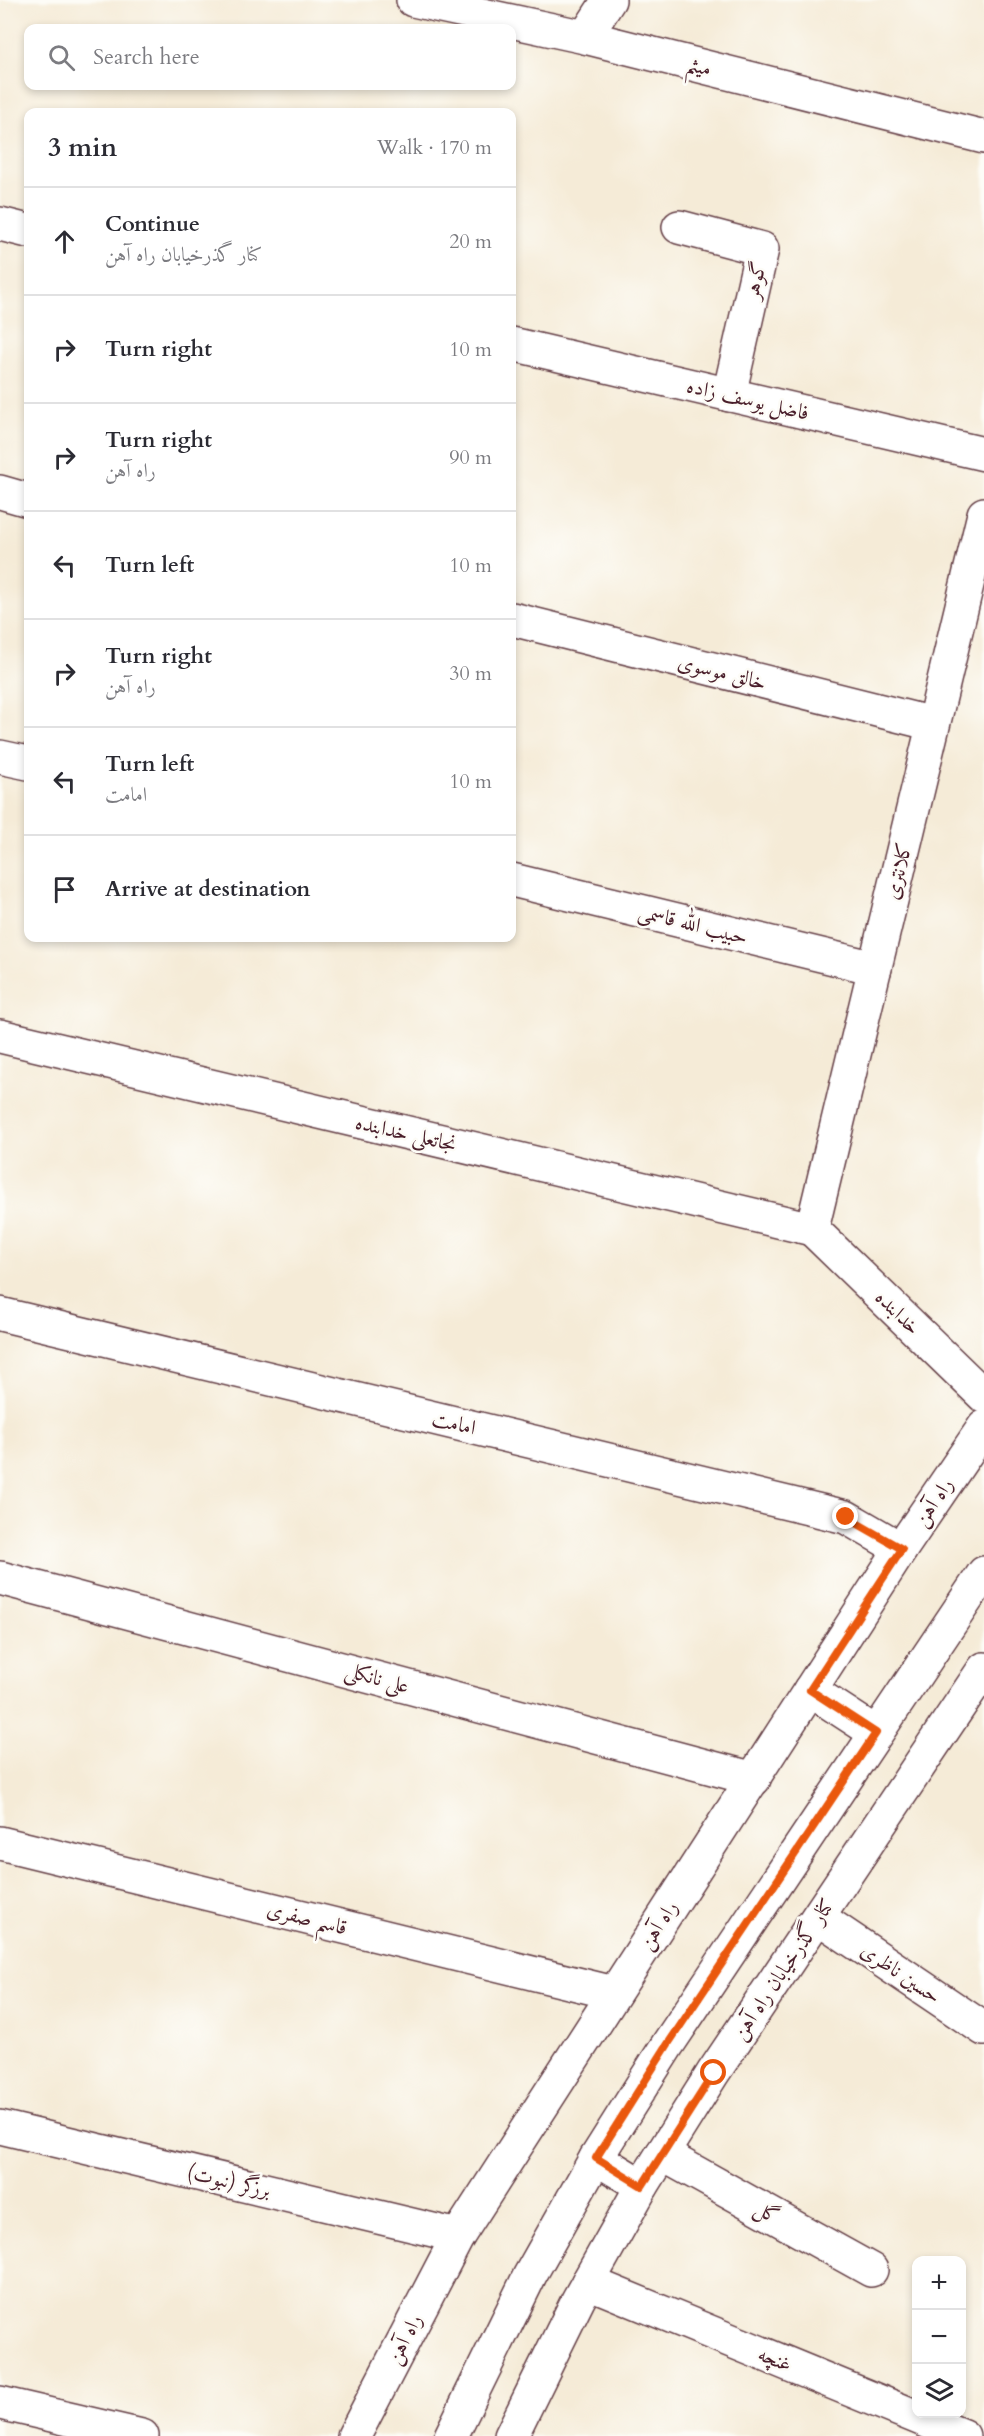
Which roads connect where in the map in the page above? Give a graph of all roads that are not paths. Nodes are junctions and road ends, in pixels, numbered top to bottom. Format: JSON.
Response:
{"nodes":[{"id":1,"x":413,"y":0,"type":"edge"},
{"id":2,"x":609,"y":0,"type":"edge"},
{"id":3,"x":585,"y":38,"type":"junction"},
{"id":4,"x":984,"y":136,"type":"edge"},
{"id":5,"x":0,"y":224,"type":"edge"},
{"id":6,"x":679,"y":227,"type":"dead end"},
{"id":7,"x":24,"y":230,"type":"edge"},
{"id":8,"x":516,"y":345,"type":"edge"},
{"id":9,"x":729,"y":395,"type":"junction"},
{"id":10,"x":984,"y":454,"type":"edge"},
{"id":11,"x":0,"y":492,"type":"edge"},
{"id":12,"x":24,"y":499,"type":"edge"},
{"id":13,"x":984,"y":514,"type":"edge"},
{"id":14,"x":516,"y":620,"type":"edge"},
{"id":15,"x":933,"y":724,"type":"junction"},
{"id":16,"x":0,"y":757,"type":"edge"},
{"id":17,"x":24,"y":763,"type":"edge"},
{"id":18,"x":516,"y":881,"type":"edge"},
{"id":19,"x":875,"y":968,"type":"junction"},
{"id":20,"x":0,"y":1036,"type":"edge"},
{"id":21,"x":812,"y":1229,"type":"junction"},
{"id":22,"x":0,"y":1314,"type":"edge"},
{"id":23,"x":984,"y":1396,"type":"edge"},
{"id":24,"x":984,"y":1427,"type":"edge"},
{"id":25,"x":902,"y":1549,"type":"junction"},
{"id":26,"x":984,"y":1573,"type":"edge"},
{"id":27,"x":0,"y":1578,"type":"edge"},
{"id":28,"x":984,"y":1669,"type":"edge"},
{"id":29,"x":810,"y":1690,"type":"junction"},
{"id":30,"x":876,"y":1733,"type":"junction"},
{"id":31,"x":754,"y":1779,"type":"junction"},
{"id":32,"x":0,"y":1843,"type":"edge"},
{"id":33,"x":818,"y":1917,"type":"junction"},
{"id":34,"x":614,"y":1993,"type":"junction"},
{"id":35,"x":984,"y":2030,"type":"edge"},
{"id":36,"x":0,"y":2127,"type":"edge"},
{"id":37,"x":662,"y":2154,"type":"junction"},
{"id":38,"x":596,"y":2158,"type":"junction"},
{"id":39,"x":642,"y":2186,"type":"junction"},
{"id":40,"x":458,"y":2236,"type":"junction"},
{"id":41,"x":871,"y":2270,"type":"dead end"},
{"id":42,"x":588,"y":2282,"type":"junction"},
{"id":43,"x":0,"y":2403,"type":"edge"},
{"id":44,"x":142,"y":2436,"type":"edge"},
{"id":45,"x":354,"y":2436,"type":"edge"},
{"id":46,"x":451,"y":2436,"type":"edge"},
{"id":47,"x":511,"y":2436,"type":"edge"},
{"id":48,"x":963,"y":2436,"type":"edge"}],
"edges":[{"from":1,"to":3,"type":"street","name":"میثم"},
{"from":2,"to":3,"type":"street"},
{"from":3,"to":4,"type":"street","name":"میثم"},
{"from":5,"to":7,"type":"street"},
{"from":6,"to":9,"type":"street","name":"گوهر"},
{"from":8,"to":9,"type":"street","name":"فاضل یوسف زاده"},
{"from":9,"to":10,"type":"street","name":"فاضل یوسف زاده"},
{"from":11,"to":12,"type":"street"},
{"from":13,"to":15,"type":"street","name":"کلانتری"},
{"from":14,"to":15,"type":"street","name":"خالق موسوی"},
{"from":15,"to":19,"type":"street","name":"کلانتری"},
{"from":16,"to":17,"type":"street"},
{"from":18,"to":19,"type":"street","name":"حبیب الله قاسمی"},
{"from":19,"to":21,"type":"street","name":"کلانتری"},
{"from":20,"to":21,"type":"street","name":"نجاتعلی خدابنده"},
{"from":21,"to":23,"type":"street","name":"خدابنده"},
{"from":22,"to":25,"type":"street","name":"امامت"},
{"from":24,"to":25,"type":"street","name":"راه آهن"},
{"from":25,"to":29,"type":"street","name":"راه آهن"},
{"from":26,"to":30,"type":"street"},
{"from":27,"to":31,"type":"street","name":"علی نانکلی"},
{"from":28,"to":33,"type":"street","name":"کنار گذرخیابان راه آهن"},
{"from":29,"to":30,"type":"street"},
{"from":29,"to":31,"type":"street","name":"راه آهن"},
{"from":30,"to":38,"type":"street"},
{"from":31,"to":34,"type":"street","name":"راه آهن"},
{"from":32,"to":34,"type":"street","name":"قاسم صفری"},
{"from":33,"to":35,"type":"street","name":"حسین ناظری"},
{"from":33,"to":37,"type":"street","name":"کنار گذرخیابان راه آهن"},
{"from":34,"to":40,"type":"street","name":"راه آهن"},
{"from":36,"to":40,"type":"street","name":"برزگر (نبوت)"},
{"from":37,"to":39,"type":"street","name":"کنار گذرخیابان راه آهن"},
{"from":37,"to":41,"type":"street","name":"گل"},
{"from":38,"to":39,"type":"street"},
{"from":38,"to":46,"type":"street"},
{"from":39,"to":42,"type":"street","name":"کنار گذرخیابان راه آهن"},
{"from":40,"to":45,"type":"street","name":"راه آهن"},
{"from":42,"to":47,"type":"street","name":"کنار گذرخیابان راه آهن"},
{"from":42,"to":48,"type":"street","name":"غنچه"},
{"from":43,"to":44,"type":"street"}]}
